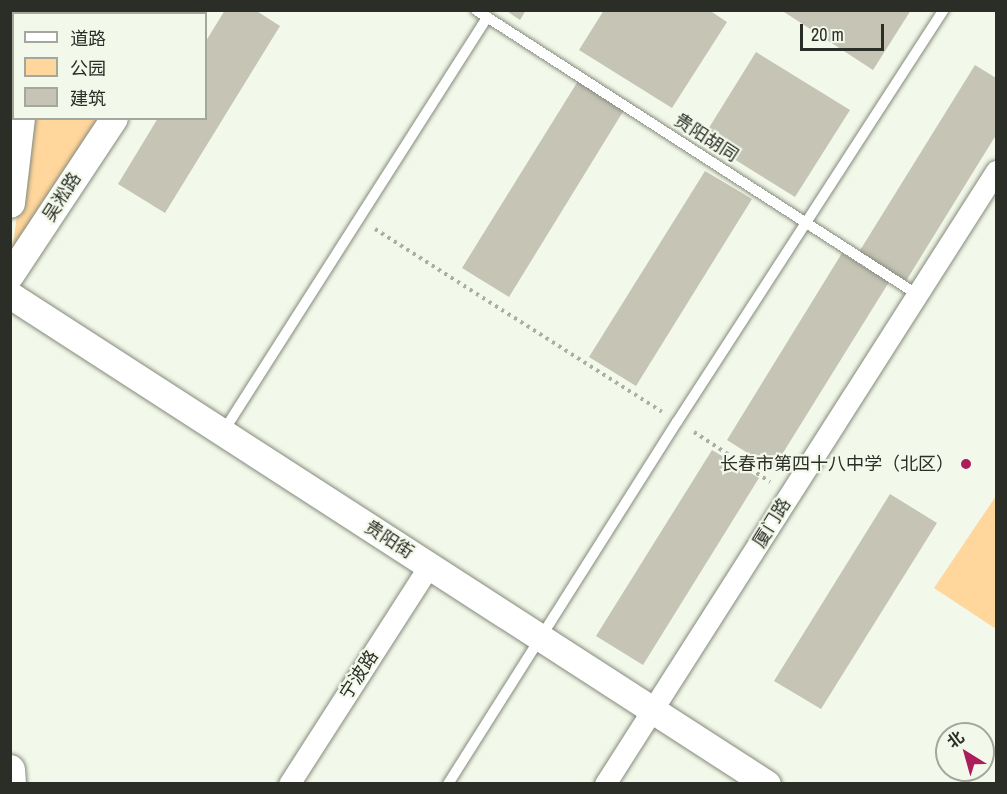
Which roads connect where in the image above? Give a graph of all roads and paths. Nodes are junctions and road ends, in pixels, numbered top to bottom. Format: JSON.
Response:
{"nodes":[{"id":1,"x":476,"y":10,"type":"edge"},
{"id":2,"x":944,"y":10,"type":"edge"},
{"id":3,"x":487,"y":17,"type":"junction"},
{"id":4,"x":20,"y":120,"type":"edge"},
{"id":5,"x":113,"y":120,"type":"edge"},
{"id":6,"x":996,"y":171,"type":"edge"},
{"id":7,"x":10,"y":204,"type":"edge"},
{"id":8,"x":359,"y":219,"type":"junction"},
{"id":9,"x":808,"y":223,"type":"junction"},
{"id":10,"x":10,"y":275,"type":"edge"},
{"id":11,"x":10,"y":295,"type":"edge"},
{"id":12,"x":918,"y":295,"type":"junction"},
{"id":13,"x":677,"y":422,"type":"junction"},
{"id":14,"x":223,"y":432,"type":"junction"},
{"id":15,"x":789,"y":495,"type":"junction"},
{"id":16,"x":429,"y":566,"type":"junction"},
{"id":17,"x":540,"y":638,"type":"junction"},
{"id":18,"x":653,"y":712,"type":"junction"},
{"id":19,"x":10,"y":770,"type":"edge"},
{"id":20,"x":11,"y":783,"type":"edge"},
{"id":21,"x":289,"y":783,"type":"edge"},
{"id":22,"x":448,"y":783,"type":"edge"},
{"id":23,"x":606,"y":783,"type":"edge"},
{"id":24,"x":767,"y":783,"type":"edge"}],
"edges":[{"from":1,"to":3,"type":"lane","name":"贵阳胡同"},
{"from":2,"to":9,"type":"lane"},
{"from":3,"to":8,"type":"lane"},
{"from":3,"to":9,"type":"lane","name":"贵阳胡同"},
{"from":4,"to":7,"type":"main road"},
{"from":5,"to":10,"type":"street","name":"吴淞路"},
{"from":6,"to":12,"type":"street","name":"厦门路"},
{"from":8,"to":13,"type":"path"},
{"from":8,"to":14,"type":"lane"},
{"from":9,"to":12,"type":"lane","name":"贵阳胡同"},
{"from":9,"to":13,"type":"lane"},
{"from":11,"to":14,"type":"street","name":"贵阳街"},
{"from":12,"to":15,"type":"street","name":"厦门路"},
{"from":13,"to":15,"type":"path"},
{"from":13,"to":17,"type":"lane"},
{"from":14,"to":16,"type":"street","name":"贵阳街"},
{"from":15,"to":18,"type":"street","name":"厦门路"},
{"from":16,"to":17,"type":"street","name":"贵阳街"},
{"from":16,"to":21,"type":"street","name":"宁波路"},
{"from":17,"to":18,"type":"street","name":"贵阳街"},
{"from":17,"to":22,"type":"lane"},
{"from":18,"to":23,"type":"street","name":"厦门路"},
{"from":18,"to":24,"type":"street","name":"贵阳街"},
{"from":19,"to":20,"type":"main road"}]}
